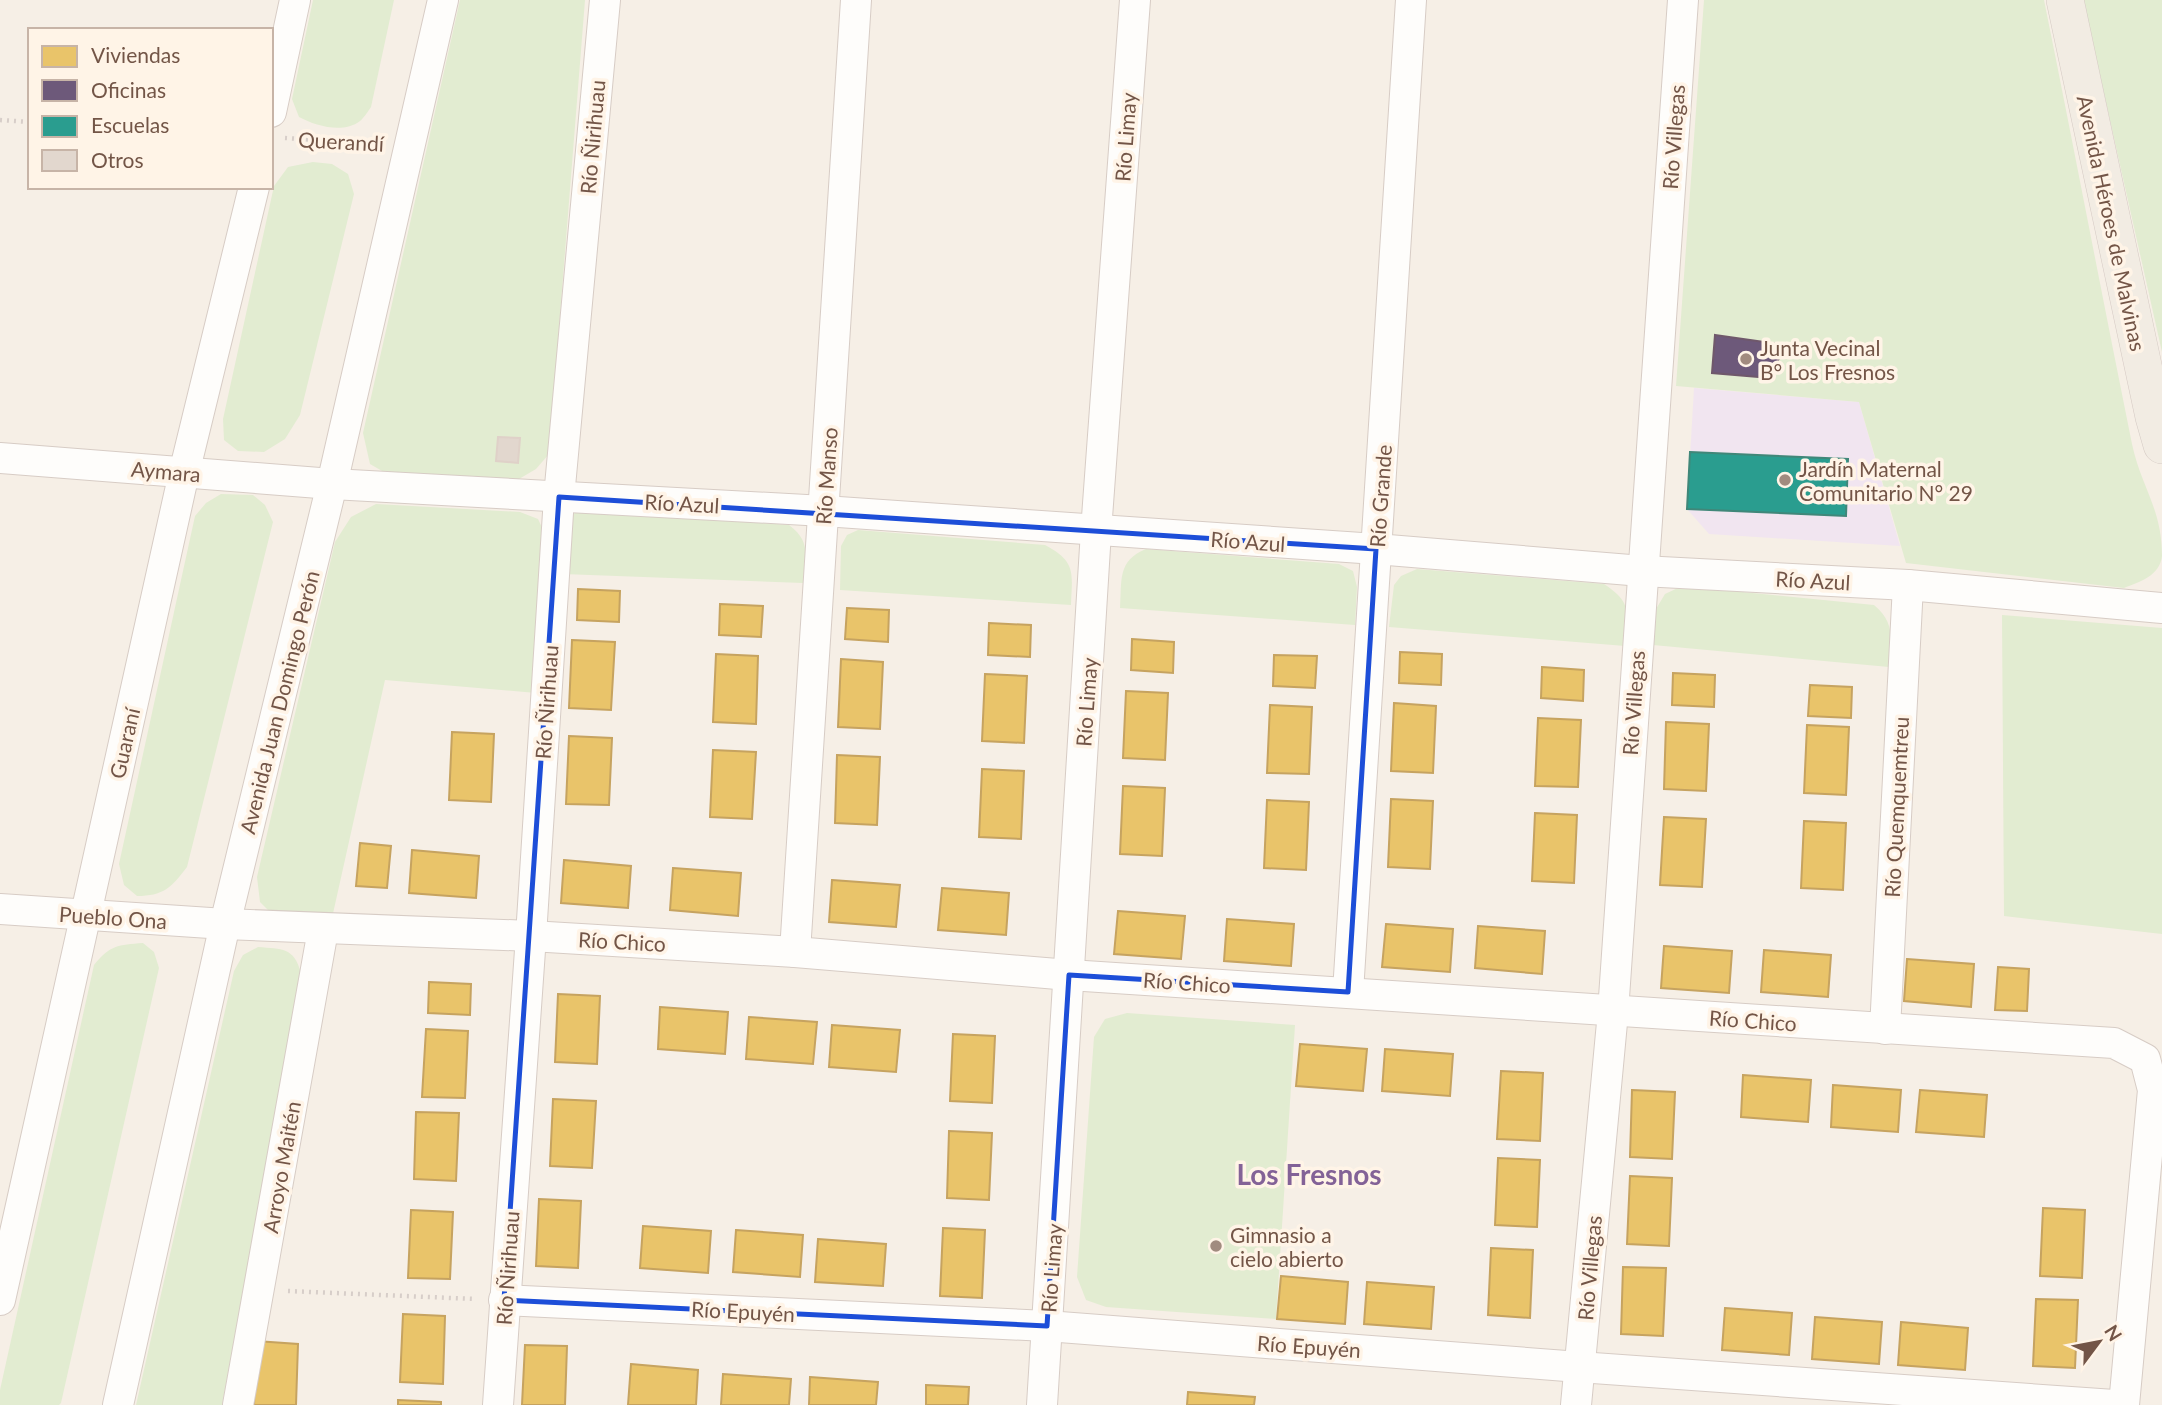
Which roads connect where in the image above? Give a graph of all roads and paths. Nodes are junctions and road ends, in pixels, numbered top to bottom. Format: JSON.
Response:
{"nodes":[{"id":1,"x":295,"y":0,"type":"edge"},
{"id":2,"x":443,"y":0,"type":"edge"},
{"id":3,"x":605,"y":0,"type":"edge"},
{"id":4,"x":856,"y":0,"type":"edge"},
{"id":5,"x":1135,"y":0,"type":"edge"},
{"id":6,"x":1411,"y":0,"type":"edge"},
{"id":7,"x":1683,"y":0,"type":"edge"},
{"id":8,"x":2065,"y":0,"type":"edge"},
{"id":9,"x":273,"y":103,"type":"edge"},
{"id":10,"x":0,"y":120,"type":"edge"},
{"id":11,"x":28,"y":122,"type":"edge"},
{"id":12,"x":273,"y":137,"type":"edge"},
{"id":13,"x":410,"y":145,"type":"junction"},
{"id":14,"x":254,"y":189,"type":"edge"},
{"id":15,"x":2162,"y":445,"type":"edge"},
{"id":16,"x":0,"y":458,"type":"edge"},
{"id":17,"x":184,"y":473,"type":"junction"},
{"id":18,"x":332,"y":484,"type":"junction"},
{"id":19,"x":559,"y":497,"type":"junction"},
{"id":20,"x":824,"y":511,"type":"junction"},
{"id":21,"x":1096,"y":531,"type":"junction"},
{"id":22,"x":1376,"y":549,"type":"junction"},
{"id":23,"x":1642,"y":571,"type":"junction"},
{"id":24,"x":1908,"y":585,"type":"junction"},
{"id":25,"x":2162,"y":608,"type":"edge"},
{"id":26,"x":0,"y":909,"type":"edge"},
{"id":27,"x":86,"y":915,"type":"junction"},
{"id":28,"x":225,"y":925,"type":"junction"},
{"id":29,"x":323,"y":930,"type":"junction"},
{"id":30,"x":531,"y":936,"type":"junction"},
{"id":31,"x":795,"y":952,"type":"junction"},
{"id":32,"x":1069,"y":975,"type":"junction"},
{"id":33,"x":1348,"y":992,"type":"junction"},
{"id":34,"x":1613,"y":1012,"type":"junction"},
{"id":35,"x":1885,"y":1029,"type":"junction"},
{"id":36,"x":259,"y":1290,"type":"junction"},
{"id":37,"x":0,"y":1300,"type":"edge"},
{"id":38,"x":504,"y":1300,"type":"junction"},
{"id":39,"x":1047,"y":1326,"type":"junction"},
{"id":40,"x":1579,"y":1367,"type":"junction"},
{"id":41,"x":118,"y":1405,"type":"edge"},
{"id":42,"x":238,"y":1405,"type":"edge"},
{"id":43,"x":498,"y":1405,"type":"edge"},
{"id":44,"x":1042,"y":1405,"type":"edge"},
{"id":45,"x":1576,"y":1405,"type":"edge"},
{"id":46,"x":2114,"y":1405,"type":"edge"},
{"id":47,"x":2124,"y":1405,"type":"edge"}],
"edges":[{"from":1,"to":9,"type":"street"},
{"from":2,"to":13,"type":"street","name":"Avenida Juan Domingo Perón"},
{"from":3,"to":19,"type":"street","name":"Río Ñirihuau"},
{"from":4,"to":20,"type":"street","name":"Río Manso"},
{"from":5,"to":21,"type":"street","name":"Río Limay"},
{"from":6,"to":22,"type":"street","name":"Río Grande"},
{"from":7,"to":23,"type":"street","name":"Río Villegas"},
{"from":8,"to":15,"type":"main road","name":"Avenida Héroes de Malvinas"},
{"from":10,"to":11,"type":"path"},
{"from":12,"to":13,"type":"path","name":"Querandí"},
{"from":13,"to":18,"type":"street","name":"Avenida Juan Domingo Perón"},
{"from":14,"to":17,"type":"street","name":"Guaraní"},
{"from":16,"to":17,"type":"street","name":"Aymara"},
{"from":17,"to":18,"type":"street","name":"Aymara"},
{"from":17,"to":27,"type":"street","name":"Guaraní"},
{"from":18,"to":19,"type":"street","name":"Río Azul"},
{"from":18,"to":28,"type":"street","name":"Avenida Juan Domingo Perón"},
{"from":19,"to":20,"type":"street","name":"Río Azul"},
{"from":19,"to":30,"type":"street","name":"Río Ñirihuau"},
{"from":20,"to":21,"type":"street","name":"Río Azul"},
{"from":20,"to":31,"type":"street","name":"Río Manso"},
{"from":21,"to":22,"type":"street","name":"Río Azul"},
{"from":21,"to":32,"type":"street","name":"Río Limay"},
{"from":22,"to":23,"type":"street","name":"Río Azul"},
{"from":22,"to":33,"type":"street","name":"Río Grande"},
{"from":23,"to":24,"type":"street","name":"Río Azul"},
{"from":23,"to":34,"type":"street","name":"Río Villegas"},
{"from":24,"to":25,"type":"street","name":"Río Azul"},
{"from":24,"to":35,"type":"street","name":"Río Quemquemtreu"},
{"from":26,"to":27,"type":"street","name":"Pueblo Ona"},
{"from":27,"to":28,"type":"street","name":"Pueblo Ona"},
{"from":27,"to":37,"type":"street","name":"Guaraní"},
{"from":28,"to":29,"type":"street","name":"Río Chico"},
{"from":28,"to":41,"type":"street","name":"Avenida Juan Domingo Perón"},
{"from":29,"to":30,"type":"street","name":"Río Chico"},
{"from":29,"to":36,"type":"street","name":"Arroyo Maitén"},
{"from":30,"to":31,"type":"street","name":"Río Chico"},
{"from":30,"to":38,"type":"street","name":"Río Ñirihuau"},
{"from":31,"to":32,"type":"street","name":"Río Chico"},
{"from":32,"to":33,"type":"street","name":"Río Chico"},
{"from":32,"to":39,"type":"street","name":"Río Limay"},
{"from":33,"to":34,"type":"street","name":"Río Chico"},
{"from":34,"to":35,"type":"street","name":"Río Chico"},
{"from":34,"to":40,"type":"street","name":"Río Villegas"},
{"from":35,"to":47,"type":"street","name":"Río Chico"},
{"from":36,"to":38,"type":"path"},
{"from":36,"to":42,"type":"street","name":"Arroyo Maitén"},
{"from":38,"to":39,"type":"street","name":"Río Epuyén"},
{"from":38,"to":43,"type":"street","name":"Río Ñirihuau"},
{"from":39,"to":40,"type":"street","name":"Río Epuyén"},
{"from":39,"to":44,"type":"street","name":"Río Limay"},
{"from":40,"to":45,"type":"street","name":"Río Villegas"},
{"from":40,"to":46,"type":"street","name":"Río Epuyén"}]}
